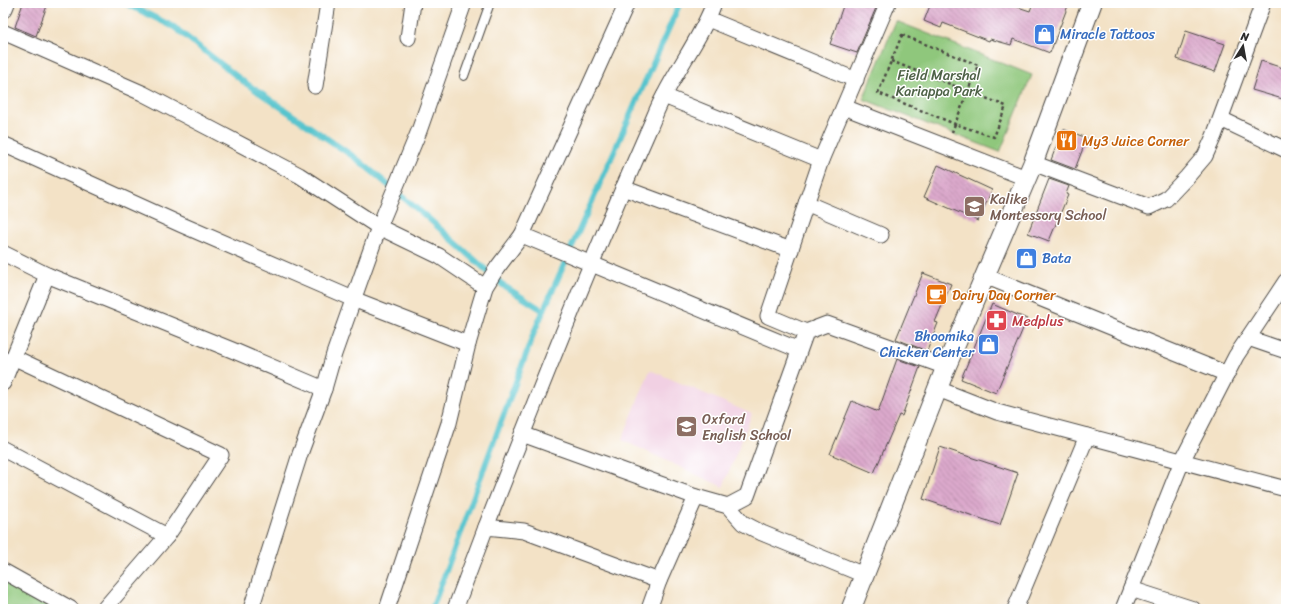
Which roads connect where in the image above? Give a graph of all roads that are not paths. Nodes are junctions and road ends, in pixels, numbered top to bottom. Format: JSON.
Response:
{"nodes":[{"id":1,"x":5,"y":3,"type":"edge"},
{"id":2,"x":328,"y":3,"type":"edge"},
{"id":3,"x":413,"y":3,"type":"edge"},
{"id":4,"x":464,"y":3,"type":"edge"},
{"id":5,"x":490,"y":3,"type":"edge"},
{"id":6,"x":627,"y":3,"type":"edge"},
{"id":7,"x":714,"y":3,"type":"edge"},
{"id":8,"x":888,"y":3,"type":"edge"},
{"id":9,"x":1092,"y":3,"type":"edge"},
{"id":10,"x":1263,"y":3,"type":"edge"},
{"id":11,"x":3,"y":8,"type":"edge"},
{"id":12,"x":708,"y":19,"type":"junction"},
{"id":13,"x":3,"y":32,"type":"edge"},
{"id":14,"x":408,"y":38,"type":"dead end"},
{"id":15,"x":464,"y":76,"type":"dead end"},
{"id":16,"x":856,"y":80,"type":"junction"},
{"id":17,"x":315,"y":86,"type":"dead end"},
{"id":18,"x":664,"y":96,"type":"junction"},
{"id":19,"x":844,"y":107,"type":"junction"},
{"id":20,"x":1220,"y":119,"type":"junction"},
{"id":21,"x":3,"y":144,"type":"edge"},
{"id":22,"x":1286,"y":150,"type":"edge"},
{"id":23,"x":821,"y":160,"type":"junction"},
{"id":24,"x":1030,"y":170,"type":"junction"},
{"id":25,"x":623,"y":188,"type":"junction"},
{"id":26,"x":806,"y":203,"type":"junction"},
{"id":27,"x":379,"y":227,"type":"junction"},
{"id":28,"x":522,"y":234,"type":"junction"},
{"id":29,"x":881,"y":235,"type":"dead end"},
{"id":30,"x":790,"y":250,"type":"junction"},
{"id":31,"x":3,"y":253,"type":"edge"},
{"id":32,"x":584,"y":261,"type":"junction"},
{"id":33,"x":46,"y":275,"type":"junction"},
{"id":34,"x":985,"y":276,"type":"junction"},
{"id":35,"x":1286,"y":280,"type":"edge"},
{"id":36,"x":486,"y":285,"type":"junction"},
{"id":37,"x":353,"y":299,"type":"junction"},
{"id":38,"x":806,"y":332,"type":"junction"},
{"id":39,"x":1248,"y":338,"type":"junction"},
{"id":40,"x":468,"y":344,"type":"junction"},
{"id":41,"x":799,"y":350,"type":"junction"},
{"id":42,"x":1286,"y":351,"type":"edge"},
{"id":43,"x":13,"y":357,"type":"junction"},
{"id":44,"x":946,"y":367,"type":"junction"},
{"id":45,"x":1226,"y":374,"type":"junction"},
{"id":46,"x":3,"y":383,"type":"edge"},
{"id":47,"x":324,"y":389,"type":"junction"},
{"id":48,"x":938,"y":389,"type":"junction"},
{"id":49,"x":522,"y":434,"type":"junction"},
{"id":50,"x":1087,"y":436,"type":"junction"},
{"id":51,"x":3,"y":449,"type":"edge"},
{"id":52,"x":1182,"y":461,"type":"junction"},
{"id":53,"x":1286,"y":489,"type":"edge"},
{"id":54,"x":696,"y":497,"type":"junction"},
{"id":55,"x":728,"y":506,"type":"junction"},
{"id":56,"x":486,"y":527,"type":"junction"},
{"id":57,"x":167,"y":536,"type":"junction"},
{"id":58,"x":3,"y":571,"type":"edge"},
{"id":59,"x":864,"y":575,"type":"junction"},
{"id":60,"x":659,"y":581,"type":"junction"},
{"id":61,"x":1131,"y":589,"type":"junction"},
{"id":62,"x":71,"y":609,"type":"edge"},
{"id":63,"x":104,"y":609,"type":"edge"},
{"id":64,"x":251,"y":609,"type":"edge"},
{"id":65,"x":387,"y":609,"type":"edge"},
{"id":66,"x":455,"y":609,"type":"edge"},
{"id":67,"x":648,"y":609,"type":"edge"},
{"id":68,"x":851,"y":609,"type":"edge"},
{"id":69,"x":1015,"y":609,"type":"edge"},
{"id":70,"x":1123,"y":609,"type":"edge"},
{"id":71,"x":1193,"y":609,"type":"edge"}],
"edges":[{"from":1,"to":11,"type":"street"},
{"from":2,"to":17,"type":"street"},
{"from":3,"to":14,"type":"street"},
{"from":4,"to":27,"type":"street"},
{"from":5,"to":15,"type":"lane"},
{"from":6,"to":28,"type":"street"},
{"from":7,"to":12,"type":"street"},
{"from":8,"to":16,"type":"street"},
{"from":9,"to":24,"type":"street"},
{"from":10,"to":20,"type":"street"},
{"from":12,"to":16,"type":"street"},
{"from":12,"to":18,"type":"street"},
{"from":13,"to":27,"type":"street"},
{"from":16,"to":19,"type":"street"},
{"from":18,"to":23,"type":"street"},
{"from":18,"to":25,"type":"street"},
{"from":19,"to":23,"type":"street"},
{"from":19,"to":24,"type":"street"},
{"from":20,"to":22,"type":"street"},
{"from":20,"to":24,"type":"street"},
{"from":21,"to":37,"type":"street"},
{"from":23,"to":26,"type":"street"},
{"from":24,"to":34,"type":"street"},
{"from":25,"to":30,"type":"street"},
{"from":25,"to":32,"type":"street"},
{"from":26,"to":29,"type":"street"},
{"from":26,"to":30,"type":"street"},
{"from":27,"to":36,"type":"street"},
{"from":27,"to":37,"type":"street"},
{"from":28,"to":32,"type":"street"},
{"from":28,"to":36,"type":"street"},
{"from":30,"to":38,"type":"street"},
{"from":31,"to":33,"type":"street"},
{"from":32,"to":41,"type":"street"},
{"from":32,"to":49,"type":"street"},
{"from":33,"to":43,"type":"street"},
{"from":33,"to":47,"type":"street"},
{"from":34,"to":44,"type":"street"},
{"from":34,"to":45,"type":"street"},
{"from":35,"to":39,"type":"street"},
{"from":36,"to":40,"type":"street"},
{"from":37,"to":40,"type":"street"},
{"from":37,"to":47,"type":"street"},
{"from":38,"to":41,"type":"street"},
{"from":38,"to":44,"type":"street"},
{"from":39,"to":42,"type":"street"},
{"from":39,"to":45,"type":"street"},
{"from":40,"to":65,"type":"street"},
{"from":41,"to":55,"type":"street"},
{"from":43,"to":46,"type":"street"},
{"from":43,"to":57,"type":"street"},
{"from":44,"to":48,"type":"street"},
{"from":45,"to":52,"type":"street"},
{"from":47,"to":64,"type":"street"},
{"from":48,"to":50,"type":"street"},
{"from":48,"to":59,"type":"street"},
{"from":49,"to":54,"type":"street"},
{"from":49,"to":56,"type":"street"},
{"from":50,"to":52,"type":"street"},
{"from":50,"to":69,"type":"street"},
{"from":51,"to":57,"type":"street"},
{"from":52,"to":53,"type":"street"},
{"from":52,"to":61,"type":"street"},
{"from":54,"to":55,"type":"street"},
{"from":54,"to":60,"type":"street"},
{"from":55,"to":59,"type":"street"},
{"from":56,"to":60,"type":"street"},
{"from":56,"to":66,"type":"street"},
{"from":57,"to":63,"type":"street"},
{"from":58,"to":62,"type":"street"},
{"from":59,"to":68,"type":"street"},
{"from":60,"to":67,"type":"street"},
{"from":61,"to":70,"type":"street"},
{"from":61,"to":71,"type":"street"}]}
